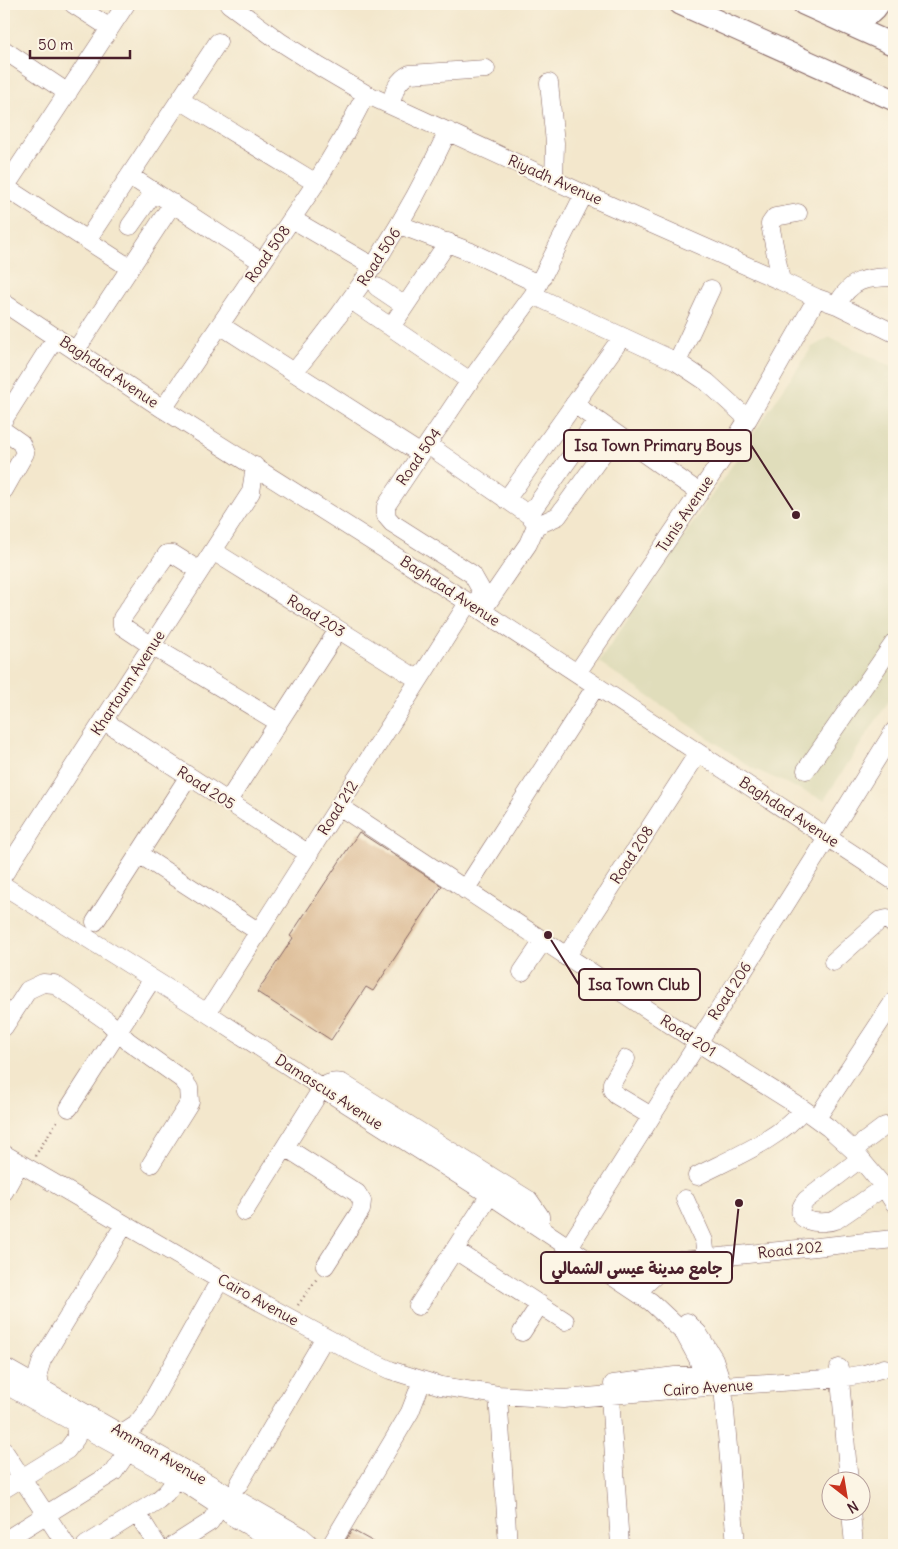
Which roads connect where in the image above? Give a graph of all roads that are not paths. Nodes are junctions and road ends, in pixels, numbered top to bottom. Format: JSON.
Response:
{"nodes":[{"id":1,"x":73,"y":4,"type":"edge"},
{"id":2,"x":126,"y":4,"type":"edge"},
{"id":3,"x":229,"y":4,"type":"edge"},
{"id":4,"x":680,"y":4,"type":"edge"},
{"id":5,"x":879,"y":4,"type":"edge"},
{"id":6,"x":810,"y":7,"type":"edge"},
{"id":7,"x":110,"y":28,"type":"junction"},
{"id":8,"x":218,"y":42,"type":"dead end"},
{"id":9,"x":894,"y":45,"type":"edge"},
{"id":10,"x":4,"y":50,"type":"edge"},
{"id":11,"x":486,"y":69,"type":"dead end"},
{"id":12,"x":549,"y":83,"type":"dead end"},
{"id":13,"x":68,"y":92,"type":"junction"},
{"id":14,"x":366,"y":94,"type":"junction"},
{"id":15,"x":180,"y":100,"type":"junction"},
{"id":16,"x":894,"y":100,"type":"edge"},
{"id":17,"x":391,"y":104,"type":"junction"},
{"id":18,"x":448,"y":131,"type":"junction"},
{"id":19,"x":130,"y":176,"type":"junction"},
{"id":20,"x":554,"y":180,"type":"junction"},
{"id":21,"x":316,"y":183,"type":"junction"},
{"id":22,"x":5,"y":188,"type":"edge"},
{"id":23,"x":154,"y":192,"type":"junction"},
{"id":24,"x":584,"y":194,"type":"junction"},
{"id":25,"x":173,"y":203,"type":"junction"},
{"id":26,"x":798,"y":212,"type":"dead end"},
{"id":27,"x":292,"y":220,"type":"junction"},
{"id":28,"x":400,"y":225,"type":"junction"},
{"id":29,"x":130,"y":226,"type":"dead end"},
{"id":30,"x":87,"y":240,"type":"junction"},
{"id":31,"x":448,"y":242,"type":"junction"},
{"id":32,"x":262,"y":262,"type":"junction"},
{"id":33,"x":374,"y":267,"type":"junction"},
{"id":34,"x":130,"y":268,"type":"junction"},
{"id":35,"x":894,"y":277,"type":"edge"},
{"id":36,"x":781,"y":280,"type":"junction"},
{"id":37,"x":377,"y":287,"type":"dead end"},
{"id":38,"x":536,"y":289,"type":"junction"},
{"id":39,"x":711,"y":289,"type":"dead end"},
{"id":40,"x":817,"y":298,"type":"junction"},
{"id":41,"x":351,"y":300,"type":"junction"},
{"id":42,"x":4,"y":303,"type":"edge"},
{"id":43,"x":837,"y":305,"type":"junction"},
{"id":44,"x":405,"y":306,"type":"junction"},
{"id":45,"x":220,"y":325,"type":"junction"},
{"id":46,"x":391,"y":327,"type":"junction"},
{"id":47,"x":894,"y":332,"type":"edge"},
{"id":48,"x":622,"y":336,"type":"junction"},
{"id":49,"x":56,"y":337,"type":"junction"},
{"id":50,"x":76,"y":350,"type":"junction"},
{"id":51,"x":677,"y":362,"type":"junction"},
{"id":52,"x":294,"y":372,"type":"junction"},
{"id":53,"x":470,"y":381,"type":"junction"},
{"id":54,"x":574,"y":404,"type":"junction"},
{"id":55,"x":163,"y":409,"type":"junction"},
{"id":56,"x":748,"y":419,"type":"junction"},
{"id":57,"x":4,"y":421,"type":"edge"},
{"id":58,"x":596,"y":421,"type":"junction"},
{"id":59,"x":616,"y":435,"type":"junction"},
{"id":60,"x":424,"y":450,"type":"junction"},
{"id":61,"x":255,"y":466,"type":"junction"},
{"id":62,"x":275,"y":479,"type":"junction"},
{"id":63,"x":4,"y":490,"type":"edge"},
{"id":64,"x":251,"y":492,"type":"junction"},
{"id":65,"x":700,"y":492,"type":"junction"},
{"id":66,"x":506,"y":500,"type":"junction"},
{"id":67,"x":534,"y":520,"type":"junction"},
{"id":68,"x":213,"y":551,"type":"junction"},
{"id":69,"x":200,"y":571,"type":"junction"},
{"id":70,"x":478,"y":607,"type":"junction"},
{"id":71,"x":338,"y":630,"type":"junction"},
{"id":72,"x":894,"y":643,"type":"edge"},
{"id":73,"x":152,"y":646,"type":"junction"},
{"id":74,"x":576,"y":673,"type":"junction"},
{"id":75,"x":419,"y":680,"type":"junction"},
{"id":76,"x":596,"y":686,"type":"junction"},
{"id":77,"x":104,"y":722,"type":"junction"},
{"id":78,"x":278,"y":722,"type":"junction"},
{"id":79,"x":894,"y":731,"type":"edge"},
{"id":80,"x":698,"y":752,"type":"junction"},
{"id":81,"x":806,"y":770,"type":"dead end"},
{"id":82,"x":189,"y":776,"type":"junction"},
{"id":83,"x":228,"y":801,"type":"junction"},
{"id":84,"x":339,"y":806,"type":"junction"},
{"id":85,"x":828,"y":838,"type":"junction"},
{"id":86,"x":139,"y":854,"type":"junction"},
{"id":87,"x":309,"y":854,"type":"junction"},
{"id":88,"x":4,"y":874,"type":"edge"},
{"id":89,"x":894,"y":881,"type":"edge"},
{"id":90,"x":4,"y":886,"type":"edge"},
{"id":91,"x":465,"y":890,"type":"junction"},
{"id":92,"x":95,"y":922,"type":"dead end"},
{"id":93,"x":894,"y":925,"type":"edge"},
{"id":94,"x":259,"y":932,"type":"junction"},
{"id":95,"x":543,"y":942,"type":"junction"},
{"id":96,"x":566,"y":957,"type":"junction"},
{"id":97,"x":833,"y":962,"type":"dead end"},
{"id":98,"x":522,"y":972,"type":"dead end"},
{"id":99,"x":152,"y":979,"type":"junction"},
{"id":100,"x":894,"y":1001,"type":"edge"},
{"id":101,"x":207,"y":1013,"type":"junction"},
{"id":102,"x":4,"y":1027,"type":"edge"},
{"id":103,"x":118,"y":1032,"type":"junction"},
{"id":104,"x":697,"y":1042,"type":"junction"},
{"id":105,"x":626,"y":1059,"type":"dead end"},
{"id":106,"x":322,"y":1088,"type":"junction"},
{"id":107,"x":69,"y":1108,"type":"road end"},
{"id":108,"x":810,"y":1113,"type":"junction"},
{"id":109,"x":651,"y":1116,"type":"junction"},
{"id":110,"x":885,"y":1126,"type":"dead end"},
{"id":111,"x":285,"y":1147,"type":"junction"},
{"id":112,"x":4,"y":1154,"type":"edge"},
{"id":113,"x":857,"y":1154,"type":"junction"},
{"id":114,"x":151,"y":1164,"type":"dead end"},
{"id":115,"x":23,"y":1165,"type":"junction"},
{"id":116,"x":697,"y":1176,"type":"dead end"},
{"id":117,"x":884,"y":1187,"type":"junction"},
{"id":118,"x":4,"y":1192,"type":"edge"},
{"id":119,"x":490,"y":1195,"type":"junction"},
{"id":120,"x":685,"y":1199,"type":"dead end"},
{"id":121,"x":894,"y":1203,"type":"edge"},
{"id":122,"x":244,"y":1212,"type":"dead end"},
{"id":123,"x":124,"y":1224,"type":"junction"},
{"id":124,"x":541,"y":1228,"type":"junction"},
{"id":125,"x":894,"y":1240,"type":"edge"},
{"id":126,"x":569,"y":1247,"type":"junction"},
{"id":127,"x":455,"y":1250,"type":"junction"},
{"id":128,"x":706,"y":1258,"type":"junction"},
{"id":129,"x":326,"y":1266,"type":"road end"},
{"id":130,"x":220,"y":1280,"type":"junction"},
{"id":131,"x":644,"y":1297,"type":"junction"},
{"id":132,"x":540,"y":1304,"type":"junction"},
{"id":133,"x":418,"y":1306,"type":"dead end"},
{"id":134,"x":566,"y":1321,"type":"dead end"},
{"id":135,"x":522,"y":1332,"type":"dead end"},
{"id":136,"x":684,"y":1334,"type":"junction"},
{"id":137,"x":325,"y":1338,"type":"junction"},
{"id":138,"x":4,"y":1367,"type":"edge"},
{"id":139,"x":889,"y":1367,"type":"edge"},
{"id":140,"x":840,"y":1373,"type":"junction"},
{"id":141,"x":675,"y":1376,"type":"junction"},
{"id":142,"x":422,"y":1380,"type":"junction"},
{"id":143,"x":713,"y":1381,"type":"junction"},
{"id":144,"x":4,"y":1384,"type":"edge"},
{"id":145,"x":40,"y":1387,"type":"junction"},
{"id":146,"x":498,"y":1395,"type":"junction"},
{"id":147,"x":610,"y":1396,"type":"junction"},
{"id":148,"x":532,"y":1397,"type":"junction"},
{"id":149,"x":76,"y":1423,"type":"junction"},
{"id":150,"x":122,"y":1434,"type":"junction"},
{"id":151,"x":4,"y":1451,"type":"edge"},
{"id":152,"x":127,"y":1453,"type":"junction"},
{"id":153,"x":848,"y":1472,"type":"edge"},
{"id":154,"x":21,"y":1478,"type":"junction"},
{"id":155,"x":177,"y":1479,"type":"junction"},
{"id":156,"x":239,"y":1484,"type":"dead end"},
{"id":157,"x":4,"y":1489,"type":"edge"},
{"id":158,"x":220,"y":1507,"type":"junction"},
{"id":159,"x":137,"y":1513,"type":"junction"},
{"id":160,"x":46,"y":1514,"type":"junction"},
{"id":161,"x":852,"y":1522,"type":"edge"},
{"id":162,"x":4,"y":1541,"type":"edge"},
{"id":163,"x":271,"y":1543,"type":"edge"},
{"id":164,"x":66,"y":1545,"type":"edge"},
{"id":165,"x":86,"y":1545,"type":"edge"},
{"id":166,"x":157,"y":1545,"type":"edge"},
{"id":167,"x":174,"y":1545,"type":"edge"},
{"id":168,"x":311,"y":1545,"type":"edge"},
{"id":169,"x":331,"y":1545,"type":"edge"},
{"id":170,"x":508,"y":1545,"type":"edge"},
{"id":171,"x":620,"y":1545,"type":"edge"},
{"id":172,"x":736,"y":1545,"type":"edge"},
{"id":173,"x":854,"y":1545,"type":"edge"}],
"edges":[{"from":1,"to":7,"type":"street"},
{"from":2,"to":7,"type":"street"},
{"from":3,"to":14,"type":"street","name":"Riyadh Avenue"},
{"from":4,"to":16,"type":"main road"},
{"from":5,"to":6,"type":"main road"},
{"from":6,"to":9,"type":"main road"},
{"from":7,"to":13,"type":"street"},
{"from":8,"to":15,"type":"street"},
{"from":10,"to":13,"type":"street"},
{"from":11,"to":17,"type":"street"},
{"from":12,"to":20,"type":"street"},
{"from":13,"to":22,"type":"street"},
{"from":14,"to":17,"type":"street","name":"Riyadh Avenue"},
{"from":14,"to":21,"type":"street","name":"Road 508"},
{"from":15,"to":19,"type":"street"},
{"from":15,"to":21,"type":"street"},
{"from":17,"to":18,"type":"street","name":"Riyadh Avenue"},
{"from":18,"to":20,"type":"street","name":"Riyadh Avenue"},
{"from":18,"to":28,"type":"street","name":"Road 506"},
{"from":19,"to":23,"type":"street"},
{"from":19,"to":30,"type":"street"},
{"from":20,"to":24,"type":"street","name":"Riyadh Avenue"},
{"from":21,"to":27,"type":"street","name":"Road 508"},
{"from":22,"to":30,"type":"street"},
{"from":23,"to":25,"type":"street"},
{"from":23,"to":29,"type":"street"},
{"from":24,"to":36,"type":"street","name":"Riyadh Avenue"},
{"from":24,"to":38,"type":"street"},
{"from":25,"to":32,"type":"street"},
{"from":25,"to":34,"type":"street"},
{"from":26,"to":36,"type":"street"},
{"from":27,"to":32,"type":"street","name":"Road 508"},
{"from":27,"to":33,"type":"street"},
{"from":28,"to":31,"type":"street"},
{"from":28,"to":33,"type":"street","name":"Road 506"},
{"from":30,"to":34,"type":"street"},
{"from":31,"to":38,"type":"street"},
{"from":31,"to":44,"type":"street"},
{"from":32,"to":45,"type":"street","name":"Road 508"},
{"from":33,"to":41,"type":"street","name":"Road 506"},
{"from":34,"to":50,"type":"street"},
{"from":35,"to":43,"type":"street"},
{"from":36,"to":40,"type":"street","name":"Riyadh Avenue"},
{"from":37,"to":44,"type":"street"},
{"from":38,"to":48,"type":"street"},
{"from":38,"to":53,"type":"street","name":"Road 504"},
{"from":39,"to":51,"type":"street"},
{"from":40,"to":43,"type":"street","name":"Riyadh Avenue"},
{"from":40,"to":56,"type":"street","name":"Tunis Avenue"},
{"from":41,"to":46,"type":"street"},
{"from":41,"to":52,"type":"street","name":"Road 506"},
{"from":42,"to":49,"type":"street","name":"Baghdad Avenue"},
{"from":43,"to":47,"type":"street","name":"Riyadh Avenue"},
{"from":44,"to":46,"type":"street"},
{"from":45,"to":52,"type":"street"},
{"from":45,"to":55,"type":"street","name":"Road 508"},
{"from":46,"to":53,"type":"street"},
{"from":48,"to":51,"type":"street"},
{"from":48,"to":54,"type":"street"},
{"from":49,"to":50,"type":"street","name":"Baghdad Avenue"},
{"from":49,"to":57,"type":"street"},
{"from":50,"to":55,"type":"street","name":"Baghdad Avenue"},
{"from":51,"to":56,"type":"street"},
{"from":52,"to":60,"type":"street"},
{"from":53,"to":60,"type":"street","name":"Road 504"},
{"from":54,"to":58,"type":"street"},
{"from":54,"to":66,"type":"street"},
{"from":55,"to":61,"type":"street","name":"Baghdad Avenue"},
{"from":56,"to":65,"type":"street","name":"Tunis Avenue"},
{"from":57,"to":63,"type":"street"},
{"from":58,"to":59,"type":"street"},
{"from":58,"to":67,"type":"street","name":"Road 212"},
{"from":59,"to":65,"type":"street"},
{"from":59,"to":67,"type":"street"},
{"from":60,"to":66,"type":"street"},
{"from":60,"to":70,"type":"street","name":"Road 504"},
{"from":61,"to":62,"type":"street","name":"Baghdad Avenue"},
{"from":61,"to":64,"type":"street","name":"Khartoum Avenue"},
{"from":62,"to":64,"type":"street","name":"Khartoum Avenue"},
{"from":62,"to":70,"type":"street","name":"Baghdad Avenue"},
{"from":64,"to":68,"type":"street","name":"Khartoum Avenue"},
{"from":65,"to":74,"type":"street","name":"Tunis Avenue"},
{"from":66,"to":67,"type":"street"},
{"from":67,"to":70,"type":"street","name":"Road 212"},
{"from":68,"to":69,"type":"street","name":"Khartoum Avenue"},
{"from":68,"to":71,"type":"street","name":"Road 203"},
{"from":69,"to":73,"type":"street","name":"Khartoum Avenue"},
{"from":69,"to":73,"type":"street"},
{"from":70,"to":74,"type":"street","name":"Baghdad Avenue"},
{"from":70,"to":75,"type":"street","name":"Road 212"},
{"from":71,"to":75,"type":"street","name":"Road 203"},
{"from":71,"to":78,"type":"street"},
{"from":72,"to":81,"type":"street"},
{"from":73,"to":77,"type":"street","name":"Khartoum Avenue"},
{"from":73,"to":78,"type":"street"},
{"from":74,"to":76,"type":"street","name":"Baghdad Avenue"},
{"from":75,"to":84,"type":"street","name":"Road 212"},
{"from":76,"to":80,"type":"street","name":"Baghdad Avenue"},
{"from":76,"to":91,"type":"street"},
{"from":77,"to":82,"type":"street","name":"Road 205"},
{"from":77,"to":88,"type":"street","name":"Khartoum Avenue"},
{"from":78,"to":83,"type":"street"},
{"from":79,"to":85,"type":"street","name":"Road 206"},
{"from":80,"to":85,"type":"street","name":"Baghdad Avenue"},
{"from":80,"to":96,"type":"street","name":"Road 208"},
{"from":82,"to":83,"type":"street","name":"Road 205"},
{"from":82,"to":86,"type":"street"},
{"from":83,"to":87,"type":"street","name":"Road 205"},
{"from":84,"to":87,"type":"street","name":"Road 212"},
{"from":84,"to":91,"type":"street","name":"Road 201"},
{"from":85,"to":89,"type":"street","name":"Baghdad Avenue"},
{"from":85,"to":104,"type":"street","name":"Road 206"},
{"from":86,"to":92,"type":"street"},
{"from":86,"to":94,"type":"street"},
{"from":87,"to":94,"type":"street","name":"Road 212"},
{"from":90,"to":99,"type":"street","name":"Damascus Avenue"},
{"from":91,"to":95,"type":"street","name":"Road 201"},
{"from":93,"to":97,"type":"street"},
{"from":94,"to":101,"type":"street","name":"Road 212"},
{"from":95,"to":96,"type":"street","name":"Road 201"},
{"from":95,"to":98,"type":"street"},
{"from":96,"to":104,"type":"street","name":"Road 201"},
{"from":99,"to":101,"type":"street","name":"Damascus Avenue"},
{"from":99,"to":103,"type":"street"},
{"from":100,"to":108,"type":"street"},
{"from":101,"to":106,"type":"street","name":"Damascus Avenue"},
{"from":102,"to":103,"type":"street"},
{"from":103,"to":107,"type":"street"},
{"from":103,"to":114,"type":"street"},
{"from":104,"to":108,"type":"street","name":"Road 201"},
{"from":104,"to":109,"type":"street","name":"Road 206"},
{"from":105,"to":109,"type":"street"},
{"from":106,"to":111,"type":"street"},
{"from":106,"to":119,"type":"street","name":"Damascus Avenue"},
{"from":106,"to":124,"type":"street"},
{"from":108,"to":113,"type":"street","name":"Road 201"},
{"from":108,"to":116,"type":"street"},
{"from":109,"to":126,"type":"street","name":"Road 206"},
{"from":110,"to":113,"type":"street"},
{"from":111,"to":122,"type":"street"},
{"from":111,"to":129,"type":"street"},
{"from":112,"to":115,"type":"street","name":"Cairo Avenue"},
{"from":113,"to":117,"type":"street","name":"Road 201"},
{"from":113,"to":117,"type":"street"},
{"from":115,"to":118,"type":"street"},
{"from":115,"to":123,"type":"street","name":"Cairo Avenue"},
{"from":117,"to":121,"type":"street","name":"Road 201"},
{"from":119,"to":124,"type":"street","name":"Damascus Avenue"},
{"from":119,"to":127,"type":"street"},
{"from":120,"to":128,"type":"street"},
{"from":123,"to":130,"type":"street","name":"Cairo Avenue"},
{"from":123,"to":145,"type":"street"},
{"from":124,"to":126,"type":"street","name":"Damascus Avenue"},
{"from":125,"to":128,"type":"street","name":"Road 202"},
{"from":126,"to":131,"type":"street","name":"Damascus Avenue"},
{"from":127,"to":132,"type":"street"},
{"from":127,"to":133,"type":"street"},
{"from":128,"to":131,"type":"street","name":"Road 202"},
{"from":130,"to":137,"type":"street","name":"Cairo Avenue"},
{"from":130,"to":150,"type":"street"},
{"from":131,"to":136,"type":"street","name":"Damascus Avenue"},
{"from":131,"to":143,"type":"street","name":"Damascus Avenue"},
{"from":132,"to":134,"type":"street"},
{"from":132,"to":135,"type":"street"},
{"from":136,"to":141,"type":"street"},
{"from":136,"to":143,"type":"street","name":"Damascus Avenue"},
{"from":137,"to":142,"type":"street","name":"Cairo Avenue"},
{"from":137,"to":156,"type":"street"},
{"from":138,"to":145,"type":"street","name":"Amman Avenue"},
{"from":139,"to":140,"type":"street","name":"Cairo Avenue"},
{"from":140,"to":143,"type":"street","name":"Cairo Avenue"},
{"from":140,"to":153,"type":"street"},
{"from":141,"to":143,"type":"street","name":"Cairo Avenue"},
{"from":141,"to":148,"type":"street","name":"Cairo Avenue"},
{"from":142,"to":146,"type":"street","name":"Cairo Avenue"},
{"from":142,"to":169,"type":"street"},
{"from":143,"to":147,"type":"street","name":"Cairo Avenue"},
{"from":143,"to":172,"type":"street"},
{"from":144,"to":149,"type":"street","name":"Amman Avenue"},
{"from":145,"to":150,"type":"street","name":"Amman Avenue"},
{"from":146,"to":148,"type":"street","name":"Cairo Avenue"},
{"from":146,"to":170,"type":"street"},
{"from":147,"to":148,"type":"street","name":"Cairo Avenue"},
{"from":147,"to":171,"type":"street"},
{"from":149,"to":152,"type":"street","name":"Amman Avenue"},
{"from":149,"to":154,"type":"street"},
{"from":150,"to":168,"type":"street","name":"Amman Avenue"},
{"from":151,"to":154,"type":"street"},
{"from":152,"to":155,"type":"street","name":"Amman Avenue"},
{"from":152,"to":160,"type":"street"},
{"from":154,"to":157,"type":"street"},
{"from":154,"to":160,"type":"street"},
{"from":155,"to":158,"type":"street","name":"Amman Avenue"},
{"from":155,"to":159,"type":"street"},
{"from":158,"to":163,"type":"street","name":"Amman Avenue"},
{"from":158,"to":167,"type":"street"},
{"from":159,"to":165,"type":"street"},
{"from":159,"to":166,"type":"street"},
{"from":160,"to":162,"type":"street"},
{"from":160,"to":164,"type":"street"},
{"from":161,"to":173,"type":"street"}]}
